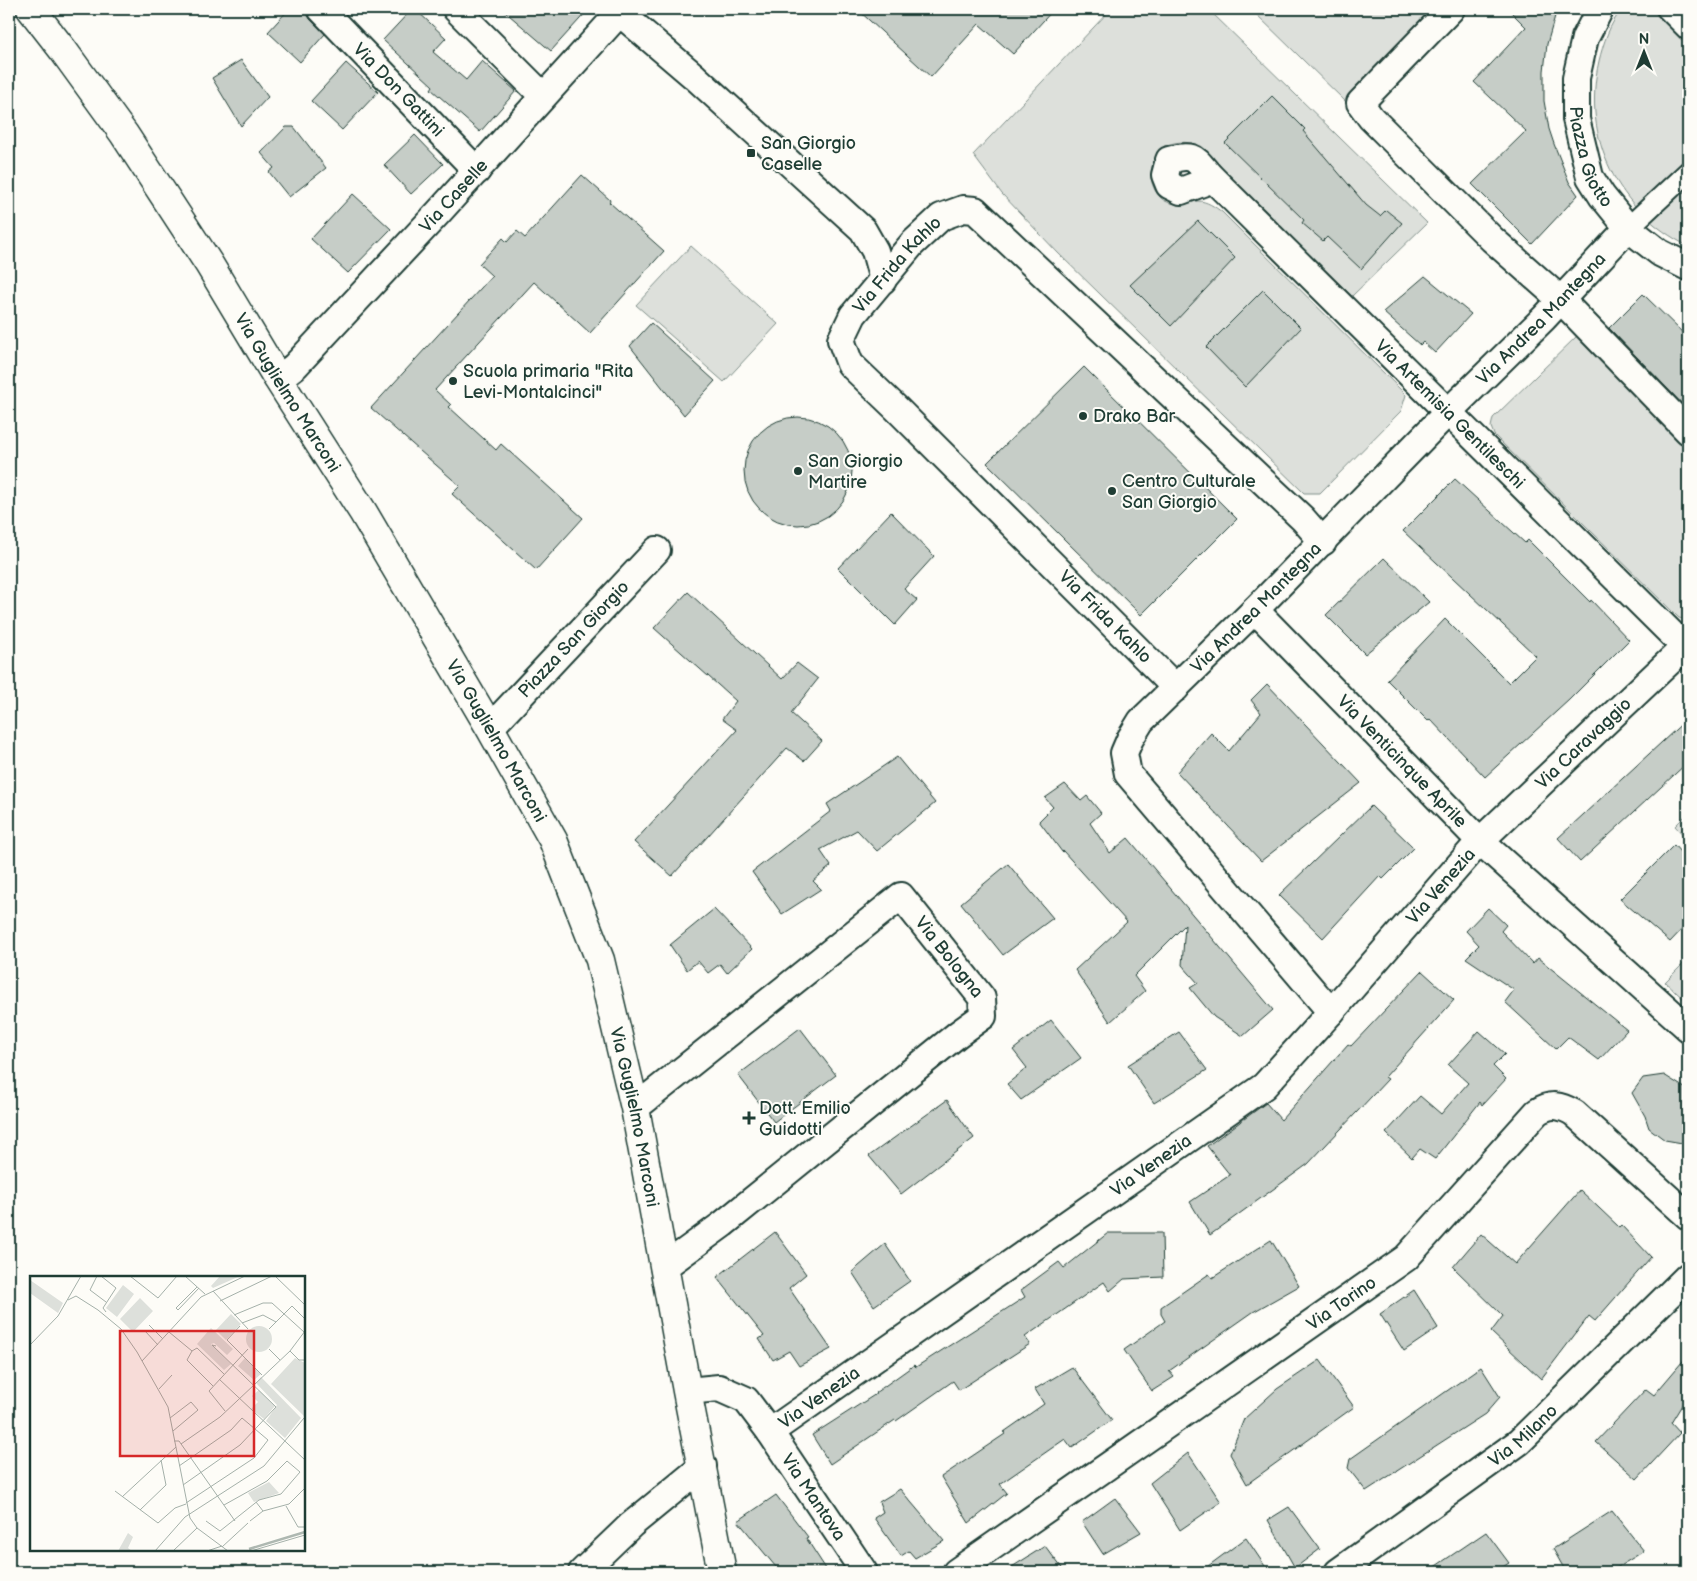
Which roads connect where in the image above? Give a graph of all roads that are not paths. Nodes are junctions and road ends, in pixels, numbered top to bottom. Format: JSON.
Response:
{"nodes":[{"id":1,"x":31,"y":9,"type":"edge"},
{"id":2,"x":321,"y":9,"type":"edge"},
{"id":3,"x":456,"y":9,"type":"edge"},
{"id":4,"x":1451,"y":9,"type":"edge"},
{"id":5,"x":1600,"y":9,"type":"edge"},
{"id":6,"x":1667,"y":9,"type":"edge"},
{"id":7,"x":621,"y":11,"type":"edge"},
{"id":8,"x":1688,"y":30,"type":"edge"},
{"id":9,"x":543,"y":96,"type":"junction"},
{"id":10,"x":477,"y":171,"type":"junction"},
{"id":11,"x":1688,"y":172,"type":"edge"},
{"id":12,"x":1213,"y":179,"type":"dead end"},
{"id":13,"x":1628,"y":228,"type":"junction"},
{"id":14,"x":863,"y":230,"type":"junction"},
{"id":15,"x":912,"y":244,"type":"junction"},
{"id":16,"x":1688,"y":267,"type":"edge"},
{"id":17,"x":883,"y":280,"type":"junction"},
{"id":18,"x":1561,"y":300,"type":"junction"},
{"id":19,"x":278,"y":379,"type":"junction"},
{"id":20,"x":1448,"y":413,"type":"junction"},
{"id":21,"x":1688,"y":431,"type":"edge"},
{"id":22,"x":1322,"y":542,"type":"junction"},
{"id":23,"x":657,"y":550,"type":"dead end"},
{"id":24,"x":1254,"y":610,"type":"junction"},
{"id":25,"x":1687,"y":647,"type":"edge"},
{"id":26,"x":1176,"y":688,"type":"junction"},
{"id":27,"x":490,"y":728,"type":"junction"},
{"id":28,"x":1480,"y":841,"type":"junction"},
{"id":29,"x":1331,"y":1012,"type":"junction"},
{"id":30,"x":1688,"y":1028,"type":"edge"},
{"id":31,"x":635,"y":1108,"type":"junction"},
{"id":32,"x":1688,"y":1216,"type":"edge"},
{"id":33,"x":664,"y":1267,"type":"junction"},
{"id":34,"x":1688,"y":1276,"type":"edge"},
{"id":35,"x":687,"y":1391,"type":"junction"},
{"id":36,"x":770,"y":1432,"type":"junction"},
{"id":37,"x":703,"y":1466,"type":"junction"},
{"id":38,"x":582,"y":1572,"type":"edge"},
{"id":39,"x":722,"y":1572,"type":"edge"},
{"id":40,"x":864,"y":1572,"type":"edge"},
{"id":41,"x":956,"y":1572,"type":"edge"},
{"id":42,"x":1338,"y":1572,"type":"edge"}],
"edges":[{"from":1,"to":19,"type":"main road","name":"Via Guglielmo Marconi"},
{"from":2,"to":10,"type":"street","name":"Via Don Gattini"},
{"from":3,"to":9,"type":"street"},
{"from":4,"to":18,"type":"street"},
{"from":5,"to":13,"type":"street","name":"Piazza Giotto"},
{"from":6,"to":8,"type":"street"},
{"from":7,"to":9,"type":"street","name":"Via Caselle"},
{"from":7,"to":14,"type":"street"},
{"from":9,"to":10,"type":"street","name":"Via Caselle"},
{"from":10,"to":19,"type":"street","name":"Via Caselle"},
{"from":11,"to":13,"type":"street"},
{"from":12,"to":20,"type":"street","name":"Via Artemisia Gentileschi"},
{"from":13,"to":16,"type":"street","name":"Piazza Giotto"},
{"from":13,"to":18,"type":"street","name":"Via Andrea Mantegna"},
{"from":14,"to":15,"type":"street"},
{"from":14,"to":17,"type":"street"},
{"from":15,"to":17,"type":"street","name":"Via Frida Kahlo"},
{"from":15,"to":22,"type":"street","name":"Via Frida Kahlo"},
{"from":17,"to":26,"type":"street","name":"Via Frida Kahlo"},
{"from":18,"to":20,"type":"street","name":"Via Andrea Mantegna"},
{"from":18,"to":21,"type":"street"},
{"from":19,"to":27,"type":"main road","name":"Via Guglielmo Marconi"},
{"from":20,"to":22,"type":"street","name":"Via Andrea Mantegna"},
{"from":20,"to":25,"type":"street","name":"Via Artemisia Gentileschi"},
{"from":22,"to":24,"type":"street","name":"Via Andrea Mantegna"},
{"from":23,"to":27,"type":"street","name":"Piazza San Giorgio"},
{"from":24,"to":26,"type":"street","name":"Via Andrea Mantegna"},
{"from":24,"to":28,"type":"street","name":"Via Venticinque Aprile"},
{"from":25,"to":28,"type":"street","name":"Via Caravaggio"},
{"from":26,"to":29,"type":"street","name":"Via Andrea Mantegna"},
{"from":27,"to":31,"type":"main road","name":"Via Guglielmo Marconi"},
{"from":28,"to":29,"type":"street","name":"Via Venezia"},
{"from":28,"to":30,"type":"street","name":"Via Venticinque Aprile"},
{"from":29,"to":36,"type":"street","name":"Via Venezia"},
{"from":31,"to":33,"type":"main road","name":"Via Guglielmo Marconi"},
{"from":31,"to":33,"type":"street","name":"Via Bologna"},
{"from":32,"to":41,"type":"street","name":"Via Torino"},
{"from":33,"to":35,"type":"main road","name":"Via Guglielmo Marconi"},
{"from":34,"to":42,"type":"street","name":"Via Milano"},
{"from":35,"to":36,"type":"street","name":"Via Mantova"},
{"from":35,"to":37,"type":"main road","name":"Via Guglielmo Marconi"},
{"from":36,"to":40,"type":"street","name":"Via Mantova"},
{"from":37,"to":38,"type":"street"},
{"from":37,"to":39,"type":"main road","name":"Via Guglielmo Marconi"}]}
